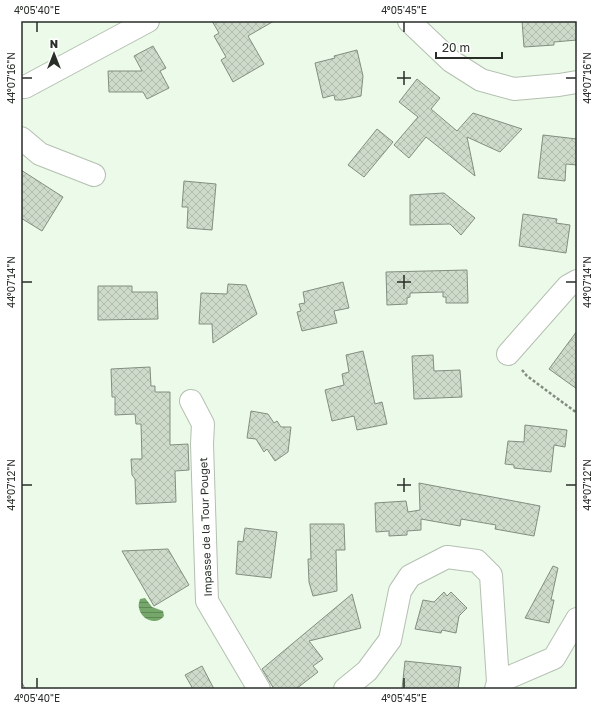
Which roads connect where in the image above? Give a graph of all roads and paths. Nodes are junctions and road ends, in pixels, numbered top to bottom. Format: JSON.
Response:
{"nodes":[{"id":1,"x":148,"y":21,"type":"edge"},
{"id":2,"x":409,"y":21,"type":"edge"},
{"id":3,"x":577,"y":82,"type":"edge"},
{"id":4,"x":21,"y":87,"type":"edge"},
{"id":5,"x":21,"y":138,"type":"edge"},
{"id":6,"x":94,"y":175,"type":"dead end"},
{"id":7,"x":577,"y":281,"type":"edge"},
{"id":8,"x":508,"y":354,"type":"joint"},
{"id":9,"x":190,"y":401,"type":"dead end"},
{"id":10,"x":577,"y":413,"type":"edge"},
{"id":11,"x":577,"y":619,"type":"edge"},
{"id":12,"x":497,"y":685,"type":"edge"},
{"id":13,"x":259,"y":689,"type":"edge"},
{"id":14,"x":345,"y":689,"type":"edge"}],
"edges":[{"from":1,"to":4,"type":"street"},
{"from":2,"to":3,"type":"street"},
{"from":5,"to":6,"type":"street"},
{"from":7,"to":8,"type":"street"},
{"from":8,"to":10,"type":"path"},
{"from":9,"to":13,"type":"street","name":"Impasse de la Tour Pouget"},
{"from":11,"to":12,"type":"street"},
{"from":12,"to":14,"type":"street"}]}
